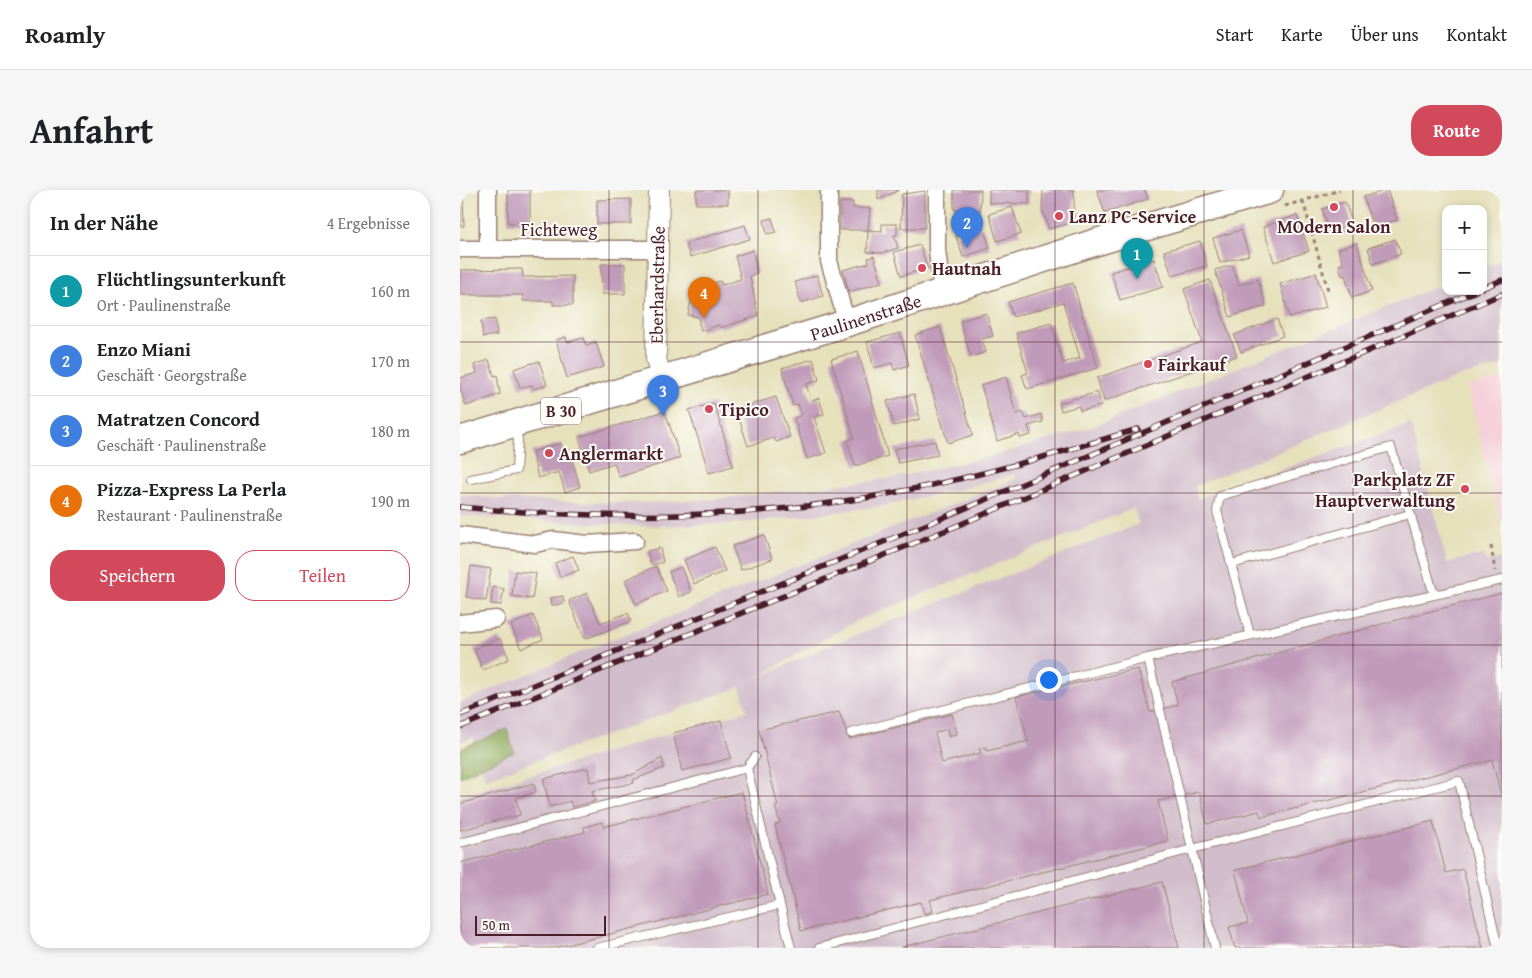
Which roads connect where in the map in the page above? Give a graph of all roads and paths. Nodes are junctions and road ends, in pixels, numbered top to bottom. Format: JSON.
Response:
{"nodes":[{"id":1,"x":488,"y":190,"type":"edge"},
{"id":2,"x":659,"y":190,"type":"edge"},
{"id":3,"x":829,"y":190,"type":"edge"},
{"id":4,"x":937,"y":190,"type":"edge"},
{"id":5,"x":1258,"y":192,"type":"edge"},
{"id":6,"x":1303,"y":201,"type":"dead end"},
{"id":7,"x":460,"y":249,"type":"edge"},
{"id":8,"x":488,"y":249,"type":"junction"},
{"id":9,"x":659,"y":249,"type":"junction"},
{"id":10,"x":1328,"y":290,"type":"dead end"},
{"id":11,"x":942,"y":293,"type":"junction"},
{"id":12,"x":847,"y":323,"type":"junction"},
{"id":13,"x":662,"y":380,"type":"junction"},
{"id":14,"x":513,"y":426,"type":"junction"},
{"id":15,"x":460,"y":440,"type":"edge"},
{"id":16,"x":470,"y":479,"type":"dead end"},
{"id":17,"x":1410,"y":514,"type":"junction"},
{"id":18,"x":460,"y":535,"type":"edge"},
{"id":19,"x":635,"y":541,"type":"dead end"},
{"id":20,"x":1491,"y":546,"type":"dead end"},
{"id":21,"x":1494,"y":560,"type":"dead end"},
{"id":22,"x":1232,"y":564,"type":"junction"},
{"id":23,"x":1502,"y":580,"type":"edge"},
{"id":24,"x":1434,"y":596,"type":"junction"},
{"id":25,"x":496,"y":619,"type":"dead end"},
{"id":26,"x":460,"y":622,"type":"edge"},
{"id":27,"x":1250,"y":635,"type":"junction"},
{"id":28,"x":1148,"y":658,"type":"junction"},
{"id":29,"x":851,"y":733,"type":"dead end"},
{"id":30,"x":755,"y":757,"type":"dead end"},
{"id":31,"x":747,"y":768,"type":"junction"},
{"id":32,"x":460,"y":843,"type":"edge"},
{"id":33,"x":1192,"y":848,"type":"junction"},
{"id":34,"x":780,"y":905,"type":"junction"},
{"id":35,"x":597,"y":948,"type":"edge"},
{"id":36,"x":791,"y":948,"type":"edge"},
{"id":37,"x":819,"y":948,"type":"edge"},
{"id":38,"x":1215,"y":948,"type":"edge"},
{"id":39,"x":1498,"y":948,"type":"edge"}],
"edges":[{"from":1,"to":8,"type":"street"},
{"from":2,"to":9,"type":"street","name":"Eberhardstraße"},
{"from":3,"to":12,"type":"street"},
{"from":4,"to":11,"type":"street"},
{"from":5,"to":11,"type":"main road","name":"Paulinenstraße","number":"B 30"},
{"from":6,"to":10,"type":"path"},
{"from":7,"to":8,"type":"street","name":"Fichteweg"},
{"from":8,"to":9,"type":"street","name":"Fichteweg"},
{"from":9,"to":13,"type":"street","name":"Eberhardstraße"},
{"from":11,"to":12,"type":"main road","name":"Paulinenstraße","number":"B 30"},
{"from":12,"to":13,"type":"main road","name":"Paulinenstraße","number":"B 30"},
{"from":13,"to":14,"type":"main road","name":"Paulinenstraße","number":"B 30"},
{"from":14,"to":15,"type":"main road","name":"Paulinenstraße","number":"B 30"},
{"from":14,"to":16,"type":"lane"},
{"from":17,"to":22,"type":"lane"},
{"from":17,"to":22,"type":"lane"},
{"from":17,"to":24,"type":"lane"},
{"from":18,"to":19,"type":"street"},
{"from":20,"to":21,"type":"path"},
{"from":22,"to":27,"type":"lane"},
{"from":23,"to":24,"type":"lane"},
{"from":24,"to":27,"type":"lane"},
{"from":25,"to":26,"type":"street"},
{"from":27,"to":28,"type":"lane"},
{"from":28,"to":29,"type":"lane"},
{"from":28,"to":33,"type":"lane"},
{"from":30,"to":31,"type":"lane"},
{"from":31,"to":32,"type":"lane"},
{"from":31,"to":34,"type":"lane"},
{"from":33,"to":37,"type":"lane"},
{"from":33,"to":38,"type":"lane"},
{"from":33,"to":39,"type":"lane"},
{"from":34,"to":35,"type":"lane"},
{"from":34,"to":36,"type":"lane"}]}
